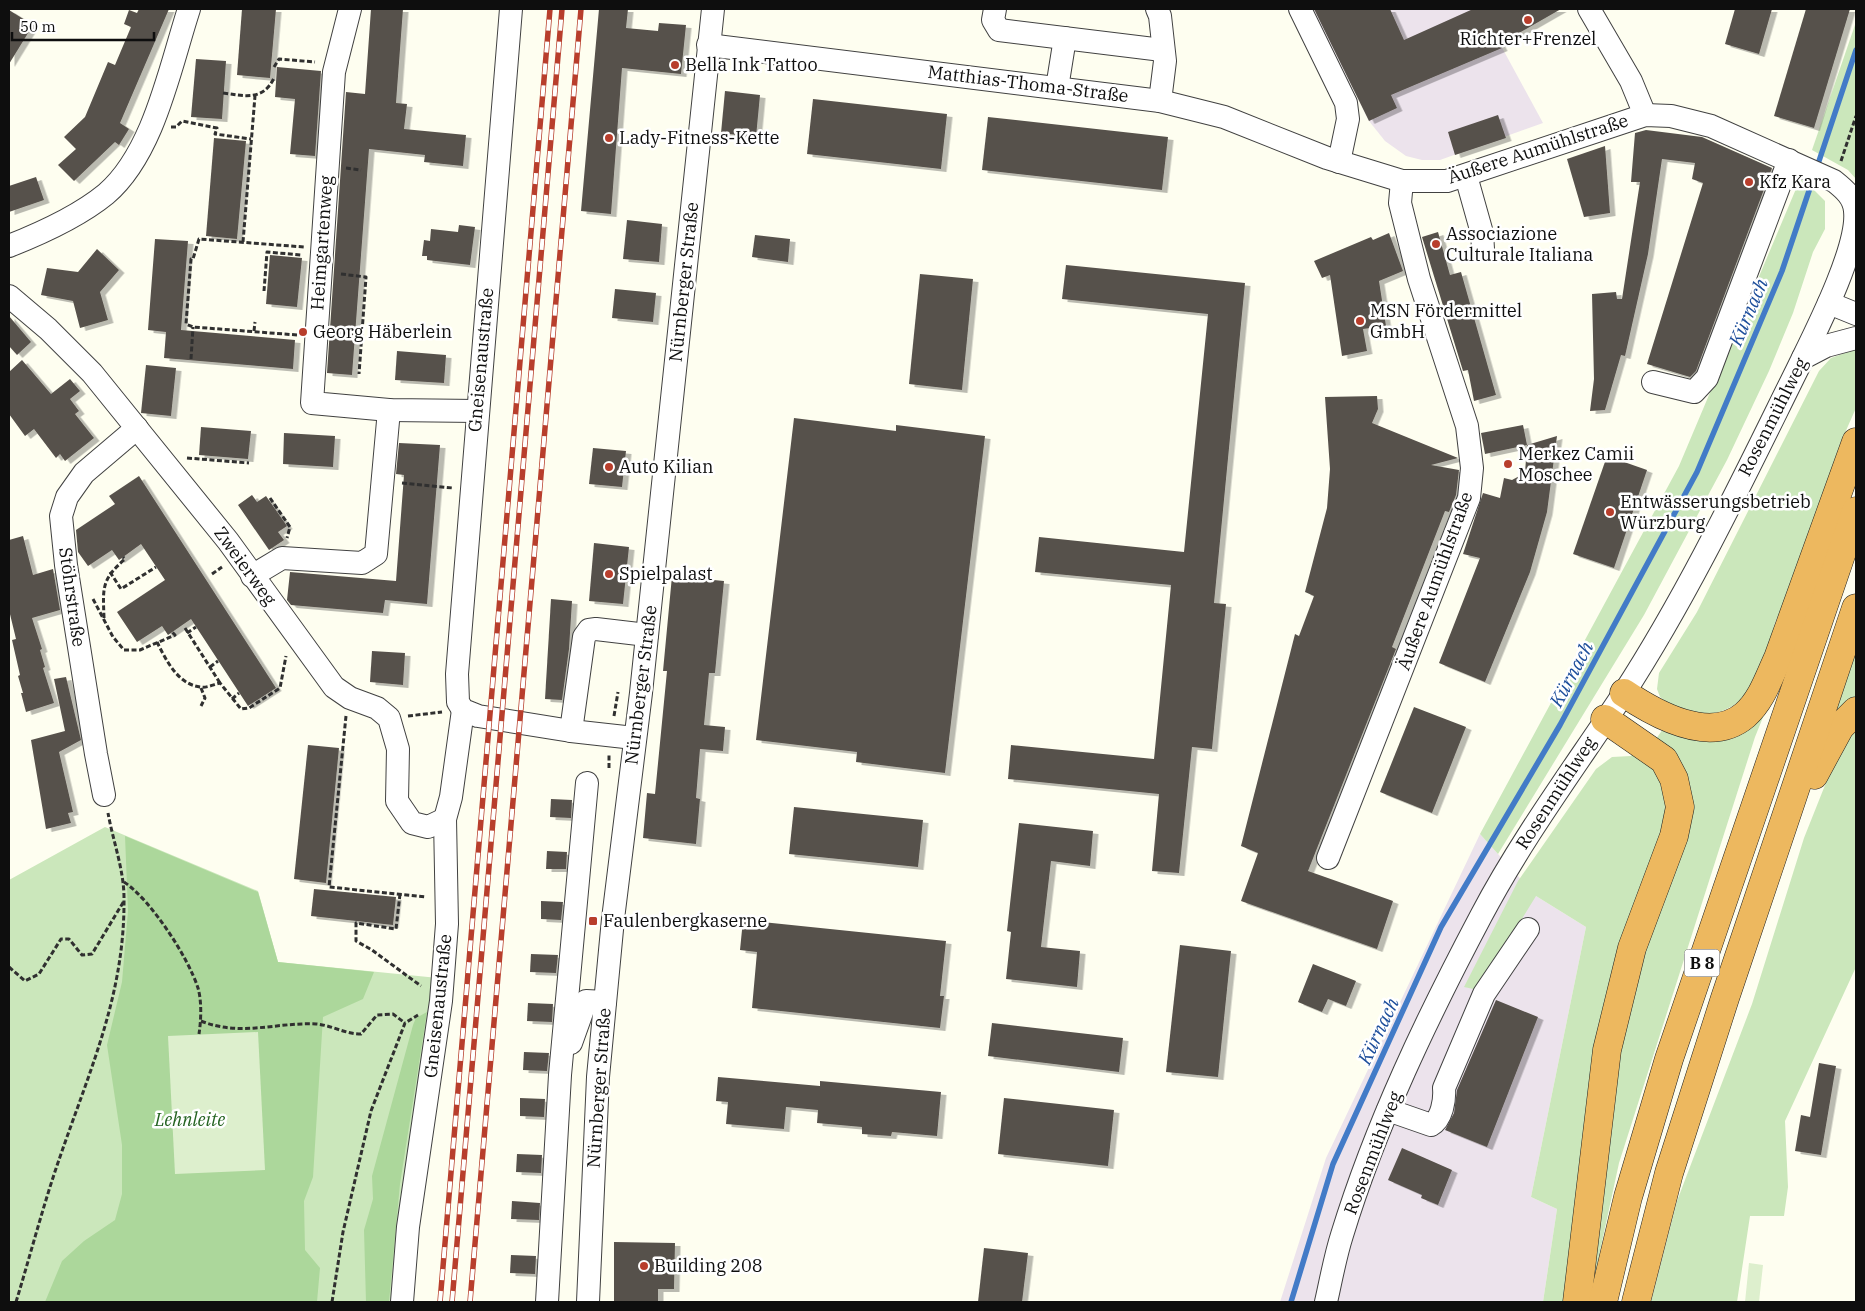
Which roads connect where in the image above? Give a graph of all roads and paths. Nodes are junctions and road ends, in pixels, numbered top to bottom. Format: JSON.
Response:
{"nodes":[{"id":1,"x":189,"y":9,"type":"edge"},
{"id":2,"x":350,"y":9,"type":"edge"},
{"id":3,"x":511,"y":9,"type":"edge"},
{"id":4,"x":713,"y":9,"type":"edge"},
{"id":5,"x":995,"y":9,"type":"edge"},
{"id":6,"x":1157,"y":9,"type":"edge"},
{"id":7,"x":1300,"y":9,"type":"edge"},
{"id":8,"x":1589,"y":9,"type":"edge"},
{"id":9,"x":1064,"y":38,"type":"junction"},
{"id":10,"x":708,"y":45,"type":"junction"},
{"id":11,"x":1162,"y":50,"type":"junction"},
{"id":12,"x":274,"y":67,"type":"dead end"},
{"id":13,"x":335,"y":68,"type":"junction"},
{"id":14,"x":274,"y":78,"type":"dead end"},
{"id":15,"x":1057,"y":88,"type":"junction"},
{"id":16,"x":223,"y":93,"type":"dead end"},
{"id":17,"x":255,"y":96,"type":"junction"},
{"id":18,"x":1160,"y":101,"type":"junction"},
{"id":19,"x":1645,"y":115,"type":"junction"},
{"id":20,"x":1856,"y":116,"type":"edge"},
{"id":21,"x":176,"y":127,"type":"dead end"},
{"id":22,"x":251,"y":140,"type":"junction"},
{"id":23,"x":1792,"y":161,"type":"junction"},
{"id":24,"x":1339,"y":162,"type":"junction"},
{"id":25,"x":341,"y":168,"type":"dead end"},
{"id":26,"x":361,"y":170,"type":"dead end"},
{"id":27,"x":1466,"y":176,"type":"junction"},
{"id":28,"x":1830,"y":179,"type":"junction"},
{"id":29,"x":1402,"y":181,"type":"junction"},
{"id":30,"x":243,"y":242,"type":"junction"},
{"id":31,"x":9,"y":246,"type":"edge"},
{"id":32,"x":1483,"y":249,"type":"dead end"},
{"id":33,"x":316,"y":259,"type":"junction"},
{"id":34,"x":264,"y":291,"type":"dead end"},
{"id":35,"x":9,"y":296,"type":"edge"},
{"id":36,"x":1828,"y":303,"type":"junction"},
{"id":37,"x":1856,"y":314,"type":"edge"},
{"id":38,"x":255,"y":322,"type":"dead end"},
{"id":39,"x":193,"y":327,"type":"junction"},
{"id":40,"x":254,"y":331,"type":"junction"},
{"id":41,"x":315,"y":336,"type":"junction"},
{"id":42,"x":1856,"y":338,"type":"edge"},
{"id":43,"x":1803,"y":358,"type":"junction"},
{"id":44,"x":191,"y":359,"type":"dead end"},
{"id":45,"x":359,"y":374,"type":"dead end"},
{"id":46,"x":1654,"y":382,"type":"dead end"},
{"id":47,"x":389,"y":410,"type":"junction"},
{"id":48,"x":476,"y":411,"type":"junction"},
{"id":49,"x":137,"y":428,"type":"junction"},
{"id":50,"x":1856,"y":442,"type":"edge"},
{"id":51,"x":184,"y":458,"type":"dead end"},
{"id":52,"x":249,"y":463,"type":"dead end"},
{"id":53,"x":383,"y":482,"type":"junction"},
{"id":54,"x":453,"y":488,"type":"dead end"},
{"id":55,"x":270,"y":498,"type":"dead end"},
{"id":56,"x":1856,"y":511,"type":"edge"},
{"id":57,"x":123,"y":557,"type":"dead end"},
{"id":58,"x":275,"y":562,"type":"junction"},
{"id":59,"x":156,"y":567,"type":"dead end"},
{"id":60,"x":216,"y":571,"type":"dead end"},
{"id":61,"x":110,"y":572,"type":"junction"},
{"id":62,"x":212,"y":574,"type":"dead end"},
{"id":63,"x":252,"y":576,"type":"junction"},
{"id":64,"x":91,"y":596,"type":"dead end"},
{"id":65,"x":1856,"y":608,"type":"edge"},
{"id":66,"x":104,"y":620,"type":"junction"},
{"id":67,"x":196,"y":627,"type":"dead end"},
{"id":68,"x":184,"y":628,"type":"dead end"},
{"id":69,"x":291,"y":630,"type":"junction"},
{"id":70,"x":172,"y":632,"type":"dead end"},
{"id":71,"x":187,"y":633,"type":"junction"},
{"id":72,"x":647,"y":635,"type":"junction"},
{"id":73,"x":157,"y":642,"type":"junction"},
{"id":74,"x":218,"y":661,"type":"dead end"},
{"id":75,"x":210,"y":667,"type":"junction"},
{"id":76,"x":220,"y":682,"type":"junction"},
{"id":77,"x":201,"y":688,"type":"junction"},
{"id":78,"x":239,"y":693,"type":"dead end"},
{"id":79,"x":1624,"y":694,"type":"junction"},
{"id":80,"x":232,"y":699,"type":"junction"},
{"id":81,"x":202,"y":706,"type":"dead end"},
{"id":82,"x":463,"y":710,"type":"junction"},
{"id":83,"x":1856,"y":711,"type":"edge"},
{"id":84,"x":389,"y":718,"type":"junction"},
{"id":85,"x":1605,"y":719,"type":"junction"},
{"id":86,"x":343,"y":731,"type":"dead end"},
{"id":87,"x":571,"y":731,"type":"junction"},
{"id":88,"x":634,"y":738,"type":"junction"},
{"id":89,"x":587,"y":783,"type":"dead end"},
{"id":90,"x":104,"y":795,"type":"joint"},
{"id":91,"x":1794,"y":795,"type":"junction"},
{"id":92,"x":445,"y":819,"type":"junction"},
{"id":93,"x":1328,"y":858,"type":"dead end"},
{"id":94,"x":123,"y":882,"type":"junction"},
{"id":95,"x":400,"y":894,"type":"junction"},
{"id":96,"x":412,"y":896,"type":"dead end"},
{"id":97,"x":124,"y":900,"type":"junction"},
{"id":98,"x":1528,"y":929,"type":"dead end"},
{"id":99,"x":9,"y":967,"type":"edge"},
{"id":100,"x":441,"y":1001,"type":"junction"},
{"id":101,"x":606,"y":1002,"type":"junction"},
{"id":102,"x":201,"y":1021,"type":"junction"},
{"id":103,"x":405,"y":1023,"type":"junction"},
{"id":104,"x":199,"y":1034,"type":"dead end"},
{"id":105,"x":560,"y":1075,"type":"junction"},
{"id":106,"x":1388,"y":1110,"type":"junction"},
{"id":107,"x":16,"y":1302,"type":"edge"},
{"id":108,"x":332,"y":1302,"type":"edge"},
{"id":109,"x":402,"y":1302,"type":"edge"},
{"id":110,"x":547,"y":1302,"type":"edge"},
{"id":111,"x":588,"y":1302,"type":"edge"},
{"id":112,"x":1326,"y":1302,"type":"edge"},
{"id":113,"x":1577,"y":1302,"type":"edge"},
{"id":114,"x":1603,"y":1302,"type":"edge"},
{"id":115,"x":1636,"y":1302,"type":"edge"}],
"edges":[{"from":1,"to":31,"type":"street"},
{"from":2,"to":13,"type":"street","name":"Heimgartenweg"},
{"from":3,"to":48,"type":"street","name":"Gneisenaustraße"},
{"from":4,"to":10,"type":"street","name":"Nürnberger Straße"},
{"from":5,"to":9,"type":"street"},
{"from":6,"to":11,"type":"street"},
{"from":7,"to":24,"type":"street"},
{"from":8,"to":19,"type":"street"},
{"from":9,"to":11,"type":"street"},
{"from":9,"to":15,"type":"street"},
{"from":10,"to":15,"type":"street","name":"Matthias-Thoma-Straße"},
{"from":10,"to":72,"type":"street","name":"Nürnberger Straße"},
{"from":11,"to":18,"type":"street"},
{"from":12,"to":13,"type":"path"},
{"from":13,"to":33,"type":"street","name":"Heimgartenweg"},
{"from":14,"to":17,"type":"path"},
{"from":15,"to":18,"type":"street","name":"Matthias-Thoma-Straße"},
{"from":16,"to":17,"type":"path"},
{"from":17,"to":22,"type":"path"},
{"from":18,"to":24,"type":"street","name":"Matthias-Thoma-Straße"},
{"from":19,"to":23,"type":"street"},
{"from":19,"to":27,"type":"street","name":"Äußere Aumühlstraße"},
{"from":20,"to":28,"type":"path"},
{"from":21,"to":22,"type":"path"},
{"from":22,"to":30,"type":"path"},
{"from":23,"to":28,"type":"street"},
{"from":23,"to":46,"type":"street"},
{"from":24,"to":29,"type":"street","name":"Äußere Aumühlstraße"},
{"from":25,"to":26,"type":"path"},
{"from":27,"to":29,"type":"street","name":"Äußere Aumühlstraße"},
{"from":27,"to":32,"type":"street"},
{"from":28,"to":36,"type":"street","name":"Rosenmühlweg"},
{"from":29,"to":93,"type":"street","name":"Äußere Aumühlstraße"},
{"from":30,"to":33,"type":"path"},
{"from":30,"to":39,"type":"path"},
{"from":33,"to":34,"type":"path"},
{"from":33,"to":41,"type":"street","name":"Heimgartenweg"},
{"from":33,"to":45,"type":"path"},
{"from":35,"to":49,"type":"street","name":"Zweierweg"},
{"from":36,"to":37,"type":"street"},
{"from":36,"to":43,"type":"street","name":"Rosenmühlweg"},
{"from":38,"to":40,"type":"path"},
{"from":39,"to":40,"type":"path"},
{"from":39,"to":44,"type":"path"},
{"from":40,"to":41,"type":"path"},
{"from":41,"to":47,"type":"street","name":"Heimgartenweg"},
{"from":42,"to":43,"type":"street"},
{"from":43,"to":79,"type":"street","name":"Rosenmühlweg"},
{"from":47,"to":48,"type":"street","name":"Heimgartenweg"},
{"from":47,"to":53,"type":"street"},
{"from":48,"to":82,"type":"street","name":"Gneisenaustraße"},
{"from":49,"to":63,"type":"street","name":"Zweierweg"},
{"from":49,"to":90,"type":"street","name":"Stöhrstraße"},
{"from":50,"to":79,"type":"highway"},
{"from":51,"to":52,"type":"path"},
{"from":53,"to":54,"type":"path"},
{"from":53,"to":58,"type":"street"},
{"from":55,"to":58,"type":"path"},
{"from":56,"to":114,"type":"highway","number":"B 8"},
{"from":57,"to":61,"type":"path"},
{"from":58,"to":63,"type":"street"},
{"from":59,"to":61,"type":"path"},
{"from":60,"to":62,"type":"path"},
{"from":61,"to":66,"type":"path"},
{"from":63,"to":69,"type":"street","name":"Zweierweg"},
{"from":64,"to":66,"type":"path"},
{"from":65,"to":91,"type":"highway","number":"B 8"},
{"from":66,"to":73,"type":"path"},
{"from":67,"to":71,"type":"path"},
{"from":68,"to":71,"type":"path"},
{"from":69,"to":80,"type":"path"},
{"from":69,"to":84,"type":"street","name":"Zweierweg"},
{"from":70,"to":73,"type":"path"},
{"from":71,"to":75,"type":"path"},
{"from":72,"to":87,"type":"street"},
{"from":72,"to":88,"type":"street","name":"Nürnberger Straße"},
{"from":73,"to":77,"type":"path"},
{"from":74,"to":75,"type":"path"},
{"from":75,"to":76,"type":"path"},
{"from":76,"to":77,"type":"path"},
{"from":76,"to":80,"type":"path"},
{"from":77,"to":81,"type":"path"},
{"from":78,"to":80,"type":"path"},
{"from":79,"to":85,"type":"street","name":"Rosenmühlweg"},
{"from":82,"to":84,"type":"path"},
{"from":82,"to":87,"type":"street"},
{"from":82,"to":92,"type":"street","name":"Gneisenaustraße"},
{"from":83,"to":91,"type":"highway","number":"B 8"},
{"from":84,"to":92,"type":"street"},
{"from":85,"to":106,"type":"street","name":"Rosenmühlweg"},
{"from":85,"to":113,"type":"highway"},
{"from":86,"to":95,"type":"path"},
{"from":87,"to":88,"type":"street"},
{"from":88,"to":101,"type":"street","name":"Nürnberger Straße"},
{"from":89,"to":105,"type":"street"},
{"from":90,"to":94,"type":"path"},
{"from":91,"to":115,"type":"highway","number":"B 8"},
{"from":92,"to":100,"type":"street","name":"Gneisenaustraße"},
{"from":94,"to":97,"type":"path"},
{"from":94,"to":102,"type":"path"},
{"from":95,"to":96,"type":"path"},
{"from":95,"to":100,"type":"path"},
{"from":97,"to":99,"type":"path"},
{"from":97,"to":107,"type":"path"},
{"from":98,"to":106,"type":"street"},
{"from":100,"to":103,"type":"path"},
{"from":100,"to":109,"type":"street","name":"Gneisenaustraße"},
{"from":101,"to":105,"type":"street"},
{"from":101,"to":111,"type":"street","name":"Nürnberger Straße"},
{"from":102,"to":103,"type":"path"},
{"from":102,"to":104,"type":"path"},
{"from":103,"to":108,"type":"path"},
{"from":105,"to":110,"type":"street"},
{"from":106,"to":112,"type":"street","name":"Rosenmühlweg"}]}
